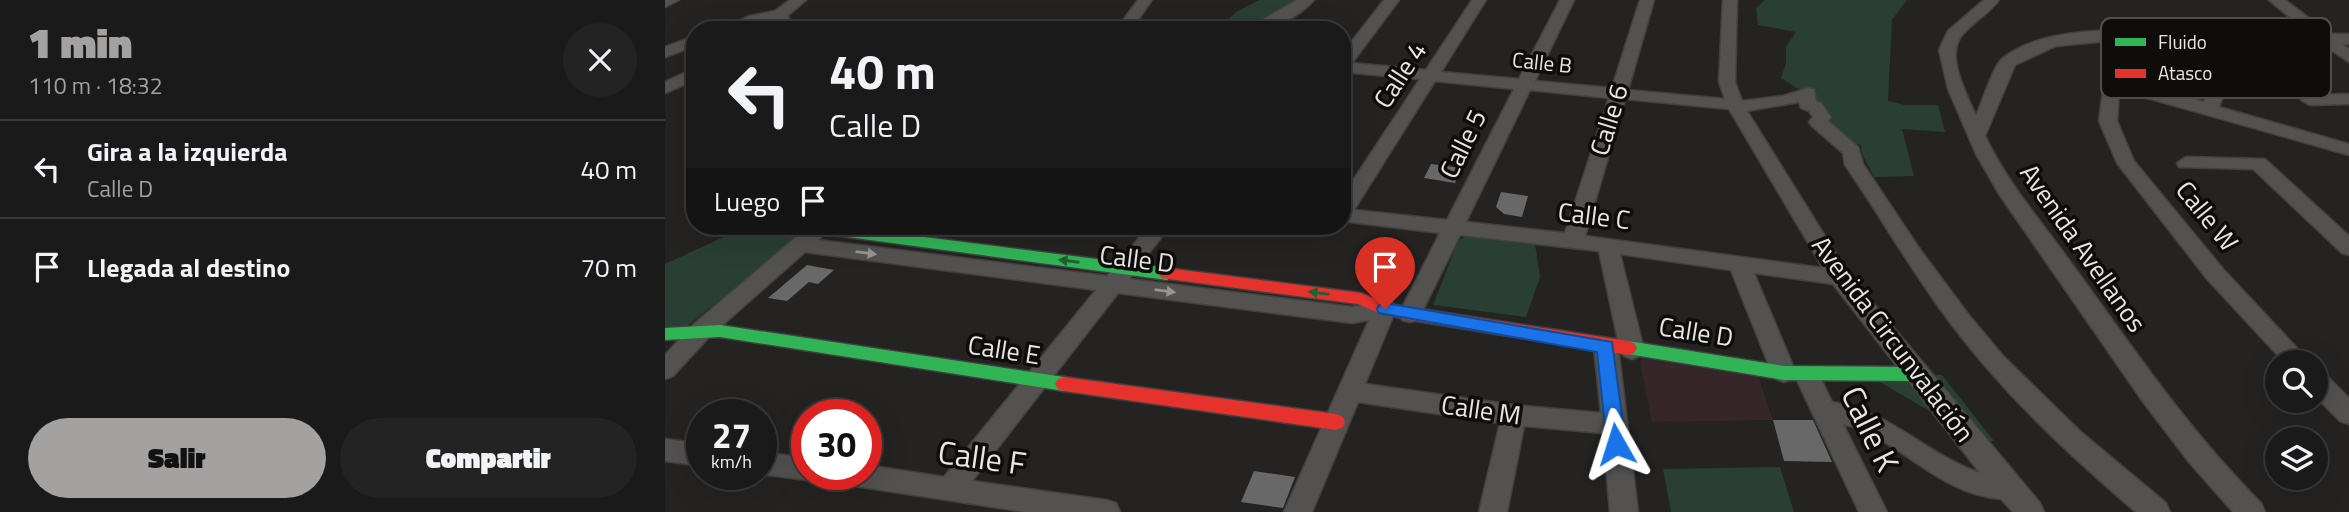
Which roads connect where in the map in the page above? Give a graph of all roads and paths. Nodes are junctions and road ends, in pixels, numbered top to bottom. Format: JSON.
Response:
{"nodes":[{"id":1,"x":672,"y":0,"type":"edge"},
{"id":2,"x":799,"y":0,"type":"edge"},
{"id":3,"x":1145,"y":0,"type":"edge"},
{"id":4,"x":1307,"y":0,"type":"edge"},
{"id":5,"x":1392,"y":0,"type":"edge"},
{"id":6,"x":1479,"y":0,"type":"edge"},
{"id":7,"x":1567,"y":0,"type":"edge"},
{"id":8,"x":1647,"y":0,"type":"edge"},
{"id":9,"x":1730,"y":0,"type":"edge"},
{"id":10,"x":2276,"y":0,"type":"edge"},
{"id":11,"x":1995,"y":2,"type":"edge"},
{"id":12,"x":665,"y":3,"type":"edge"},
{"id":13,"x":2299,"y":18,"type":"edge"},
{"id":14,"x":749,"y":21,"type":"edge"},
{"id":15,"x":768,"y":21,"type":"edge"},
{"id":16,"x":782,"y":21,"type":"edge"},
{"id":17,"x":1130,"y":21,"type":"edge"},
{"id":18,"x":1273,"y":21,"type":"edge"},
{"id":19,"x":2101,"y":37,"type":"edge"},
{"id":20,"x":2331,"y":39,"type":"edge"},
{"id":21,"x":2349,"y":39,"type":"edge"},
{"id":22,"x":2331,"y":43,"type":"edge"},
{"id":23,"x":686,"y":44,"type":"edge"},
{"id":24,"x":665,"y":52,"type":"edge"},
{"id":25,"x":1351,"y":54,"type":"edge"},
{"id":26,"x":2349,"y":57,"type":"edge"},
{"id":27,"x":1351,"y":67,"type":"edge"},
{"id":28,"x":1431,"y":75,"type":"junction"},
{"id":29,"x":686,"y":78,"type":"edge"},
{"id":30,"x":1524,"y":83,"type":"junction"},
{"id":31,"x":665,"y":88,"type":"edge"},
{"id":32,"x":1616,"y":94,"type":"junction"},
{"id":33,"x":2109,"y":98,"type":"edge"},
{"id":34,"x":2171,"y":98,"type":"edge"},
{"id":35,"x":2214,"y":98,"type":"edge"},
{"id":36,"x":2349,"y":99,"type":"edge"},
{"id":37,"x":2310,"y":100,"type":"dead end"},
{"id":38,"x":1736,"y":106,"type":"junction"},
{"id":39,"x":2210,"y":108,"type":"junction"},
{"id":40,"x":1977,"y":135,"type":"junction"},
{"id":41,"x":2349,"y":150,"type":"edge"},
{"id":42,"x":2186,"y":163,"type":"dead end"},
{"id":43,"x":1351,"y":200,"type":"edge"},
{"id":44,"x":1351,"y":215,"type":"edge"},
{"id":45,"x":1452,"y":230,"type":"junction"},
{"id":46,"x":809,"y":235,"type":"edge"},
{"id":47,"x":868,"y":235,"type":"edge"},
{"id":48,"x":1153,"y":235,"type":"edge"},
{"id":49,"x":1573,"y":241,"type":"junction"},
{"id":50,"x":798,"y":244,"type":"junction"},
{"id":51,"x":1608,"y":245,"type":"junction"},
{"id":52,"x":2348,"y":246,"type":"edge"},
{"id":53,"x":1739,"y":263,"type":"junction"},
{"id":54,"x":1120,"y":276,"type":"junction"},
{"id":55,"x":1840,"y":278,"type":"junction"},
{"id":56,"x":1385,"y":309,"type":"junction"},
{"id":57,"x":1410,"y":314,"type":"junction"},
{"id":58,"x":701,"y":331,"type":"junction"},
{"id":59,"x":665,"y":334,"type":"edge"},
{"id":60,"x":1606,"y":346,"type":"junction"},
{"id":61,"x":1632,"y":350,"type":"junction"},
{"id":62,"x":2287,"y":350,"type":"edge"},
{"id":63,"x":665,"y":370,"type":"edge"},
{"id":64,"x":1795,"y":374,"type":"junction"},
{"id":65,"x":1918,"y":374,"type":"junction"},
{"id":66,"x":1034,"y":380,"type":"junction"},
{"id":67,"x":1348,"y":391,"type":"junction"},
{"id":68,"x":2328,"y":393,"type":"edge"},
{"id":69,"x":1826,"y":411,"type":"junction"},
{"id":70,"x":2349,"y":414,"type":"edge"},
{"id":71,"x":1514,"y":415,"type":"junction"},
{"id":72,"x":1336,"y":422,"type":"junction"},
{"id":73,"x":1614,"y":424,"type":"junction"},
{"id":74,"x":665,"y":450,"type":"edge"},
{"id":75,"x":686,"y":453,"type":"edge"},
{"id":76,"x":882,"y":479,"type":"edge"},
{"id":77,"x":951,"y":488,"type":"junction"},
{"id":78,"x":2008,"y":488,"type":"junction"},
{"id":79,"x":1106,"y":512,"type":"edge"},
{"id":80,"x":1298,"y":512,"type":"edge"},
{"id":81,"x":1493,"y":512,"type":"edge"},
{"id":82,"x":1624,"y":512,"type":"edge"},
{"id":83,"x":1873,"y":512,"type":"edge"},
{"id":84,"x":2030,"y":512,"type":"edge"},
{"id":85,"x":2155,"y":512,"type":"edge"},
{"id":86,"x":2251,"y":512,"type":"edge"}],
"edges":[{"from":1,"to":12,"type":"street"},
{"from":2,"to":16,"type":"street"},
{"from":3,"to":17,"type":"street"},
{"from":4,"to":18,"type":"street"},
{"from":5,"to":25,"type":"street"},
{"from":6,"to":28,"type":"street","name":"Calle 4"},
{"from":7,"to":30,"type":"street","name":"Calle 5"},
{"from":8,"to":32,"type":"street","name":"Calle 6"},
{"from":9,"to":38,"type":"street","name":"Avenida Circunvalación"},
{"from":10,"to":13,"type":"street"},
{"from":11,"to":40,"type":"street","name":"Avenida Avellanos"},
{"from":14,"to":15,"type":"street"},
{"from":19,"to":40,"type":"street"},
{"from":20,"to":21,"type":"street"},
{"from":22,"to":26,"type":"street"},
{"from":23,"to":24,"type":"street"},
{"from":27,"to":28,"type":"street","name":"Calle B"},
{"from":28,"to":30,"type":"street","name":"Calle B"},
{"from":28,"to":43,"type":"street","name":"Calle 4"},
{"from":29,"to":31,"type":"street"},
{"from":30,"to":32,"type":"street","name":"Calle B"},
{"from":30,"to":45,"type":"street","name":"Calle 5"},
{"from":32,"to":38,"type":"street","name":"Calle B"},
{"from":32,"to":49,"type":"street","name":"Calle 6"},
{"from":33,"to":62,"type":"street","name":"Calle W"},
{"from":34,"to":39,"type":"street","name":"Calle W"},
{"from":35,"to":39,"type":"street"},
{"from":36,"to":37,"type":"street"},
{"from":38,"to":55,"type":"street","name":"Avenida Circunvalación"},
{"from":38,"to":85,"type":"street","name":"Calle B"},
{"from":39,"to":41,"type":"street"},
{"from":40,"to":86,"type":"street","name":"Avenida Avellanos"},
{"from":42,"to":52,"type":"street"},
{"from":44,"to":45,"type":"street","name":"Calle C"},
{"from":45,"to":49,"type":"street","name":"Calle C"},
{"from":45,"to":57,"type":"street","name":"Calle 5"},
{"from":46,"to":50,"type":"street"},
{"from":54,"to":47,"type":"street","name":"Calle D","one_way":true},
{"from":48,"to":54,"type":"street"},
{"from":49,"to":51,"type":"street","name":"Calle C"},
{"from":50,"to":54,"type":"street","name":"Calle D","one_way":true},
{"from":50,"to":58,"type":"street"},
{"from":51,"to":53,"type":"street","name":"Calle C"},
{"from":51,"to":61,"type":"street"},
{"from":53,"to":55,"type":"street","name":"Calle C"},
{"from":53,"to":64,"type":"street","name":"Calle K"},
{"from":54,"to":56,"type":"street","name":"Calle D"},
{"from":54,"to":66,"type":"street"},
{"from":55,"to":65,"type":"street","name":"Avenida Circunvalación"},
{"from":56,"to":57,"type":"street","name":"Calle D"},
{"from":56,"to":67,"type":"street"},
{"from":57,"to":60,"type":"street","name":"Calle D"},
{"from":58,"to":59,"type":"street","name":"Calle E"},
{"from":58,"to":63,"type":"street"},
{"from":58,"to":66,"type":"street","name":"Calle E"},
{"from":60,"to":61,"type":"street","name":"Calle D"},
{"from":60,"to":73,"type":"street"},
{"from":61,"to":64,"type":"street","name":"Calle D"},
{"from":64,"to":65,"type":"street","name":"Calle D"},
{"from":64,"to":69,"type":"street","name":"Calle K"},
{"from":65,"to":78,"type":"street","name":"Avenida Circunvalación"},
{"from":66,"to":72,"type":"street","name":"Calle E"},
{"from":66,"to":77,"type":"street"},
{"from":67,"to":71,"type":"street","name":"Calle M"},
{"from":67,"to":72,"type":"street"},
{"from":68,"to":70,"type":"street"},
{"from":69,"to":78,"type":"street"},
{"from":69,"to":83,"type":"street","name":"Calle K"},
{"from":71,"to":73,"type":"street","name":"Calle M"},
{"from":71,"to":81,"type":"street"},
{"from":72,"to":80,"type":"street"},
{"from":73,"to":82,"type":"street"},
{"from":74,"to":75,"type":"street"},
{"from":76,"to":77,"type":"street","name":"Calle F"},
{"from":77,"to":79,"type":"street","name":"Calle F"},
{"from":78,"to":84,"type":"street","name":"Avenida Circunvalación"}]}
